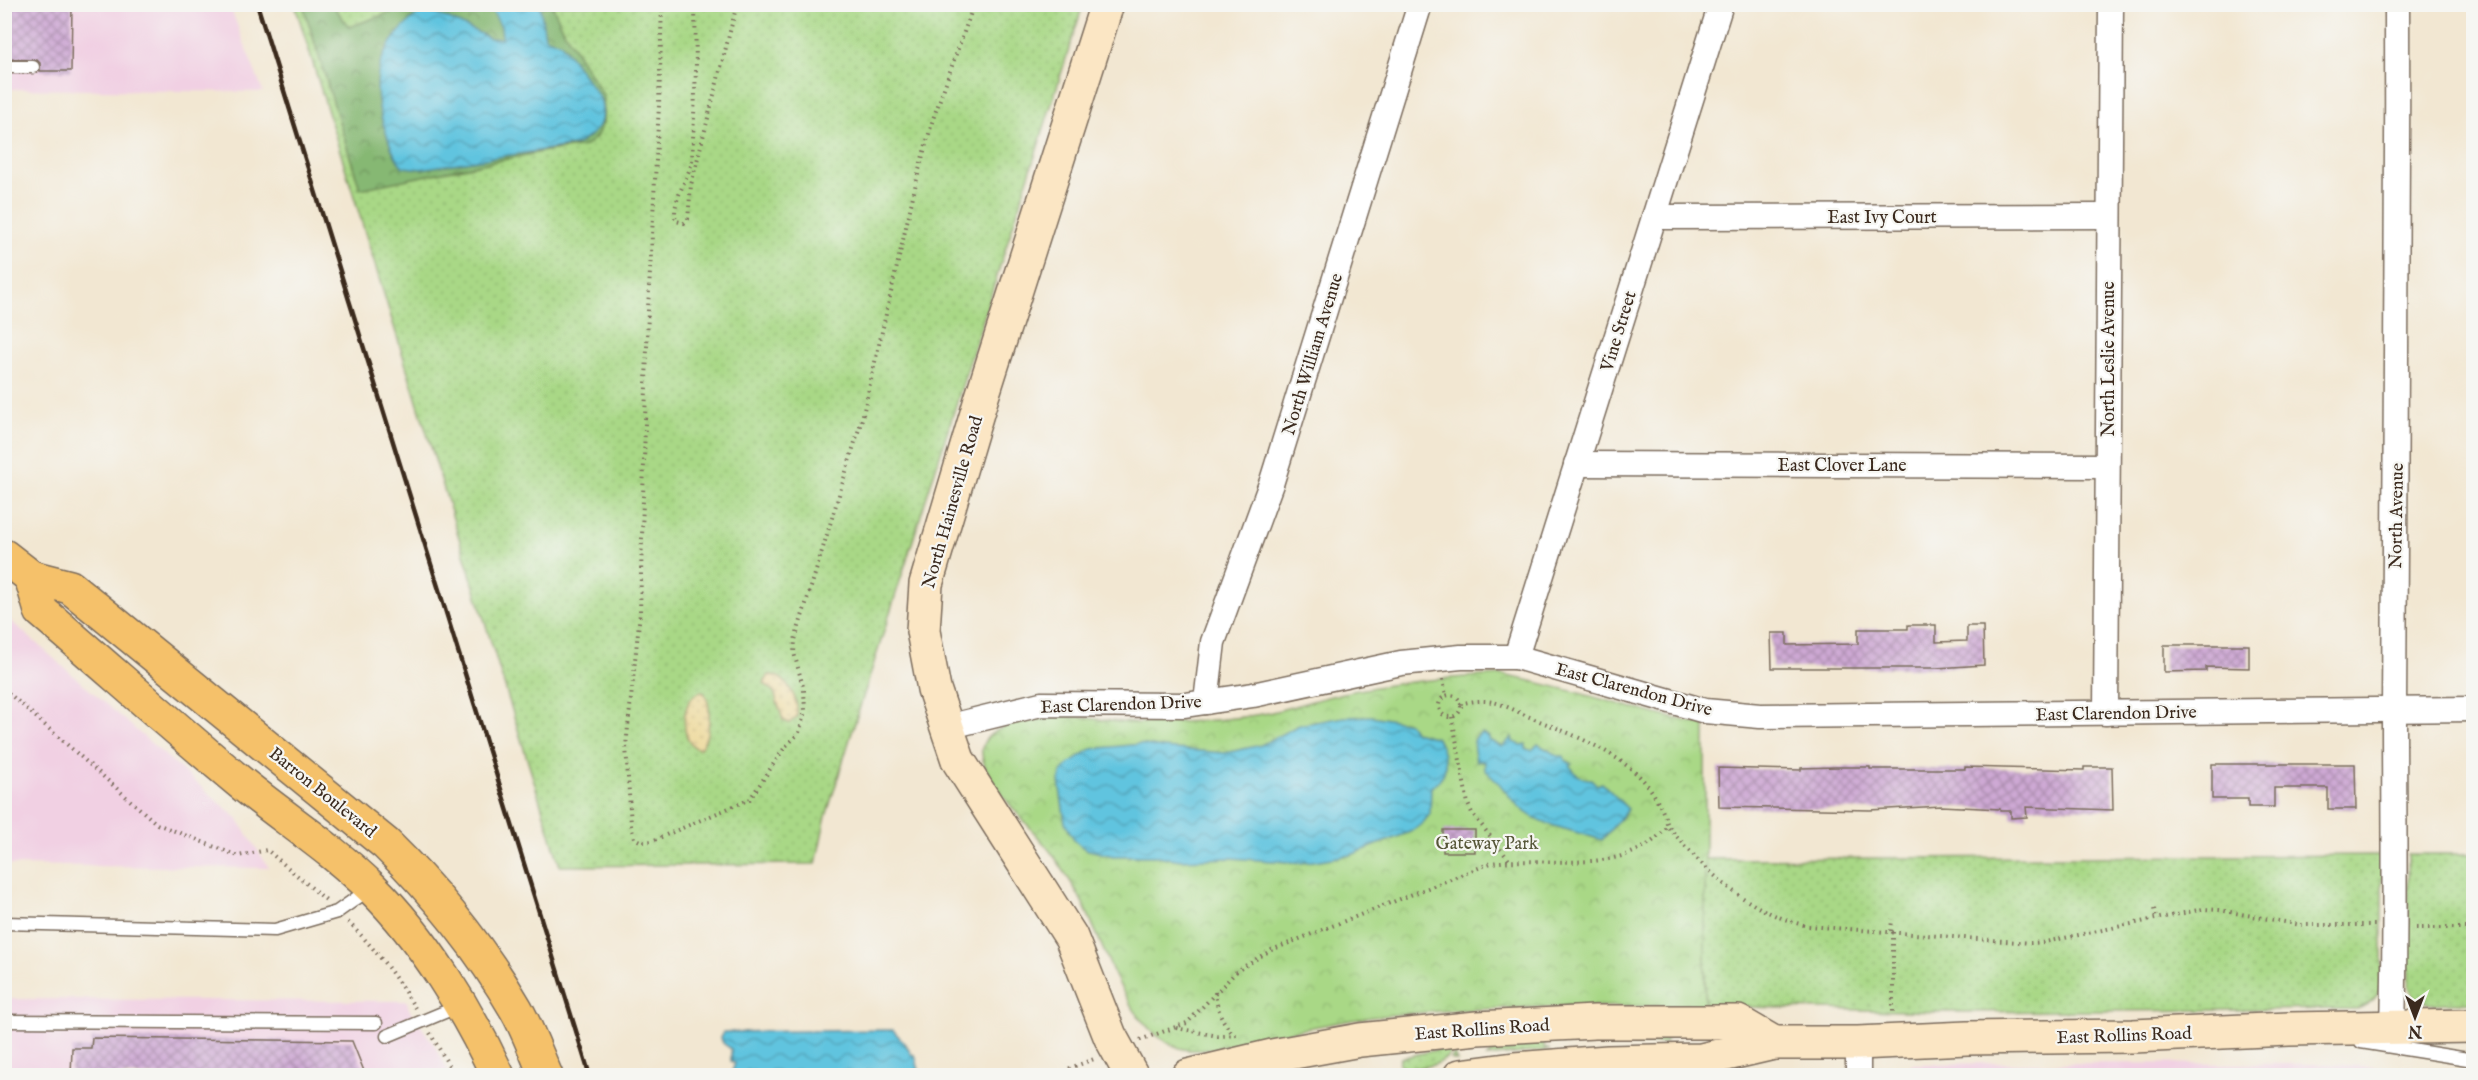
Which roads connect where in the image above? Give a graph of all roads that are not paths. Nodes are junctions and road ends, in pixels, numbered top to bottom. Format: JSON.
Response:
{"nodes":[{"id":1,"x":1107,"y":4,"type":"edge"},
{"id":2,"x":1420,"y":4,"type":"edge"},
{"id":3,"x":1721,"y":4,"type":"edge"},
{"id":4,"x":2111,"y":4,"type":"edge"},
{"id":5,"x":2397,"y":4,"type":"edge"},
{"id":6,"x":4,"y":67,"type":"edge"},
{"id":7,"x":33,"y":67,"type":"dead end"},
{"id":8,"x":2109,"y":216,"type":"junction"},
{"id":9,"x":1654,"y":217,"type":"junction"},
{"id":10,"x":1576,"y":464,"type":"junction"},
{"id":11,"x":2108,"y":466,"type":"junction"},
{"id":12,"x":4,"y":556,"type":"edge"},
{"id":13,"x":31,"y":577,"type":"junction"},
{"id":14,"x":1516,"y":657,"type":"junction"},
{"id":15,"x":1206,"y":702,"type":"junction"},
{"id":16,"x":2474,"y":709,"type":"edge"},
{"id":17,"x":2394,"y":710,"type":"junction"},
{"id":18,"x":2106,"y":713,"type":"junction"},
{"id":19,"x":947,"y":727,"type":"junction"},
{"id":20,"x":372,"y":888,"type":"junction"},
{"id":21,"x":4,"y":923,"type":"edge"},
{"id":22,"x":460,"y":1006,"type":"junction"},
{"id":23,"x":4,"y":1021,"type":"edge"},
{"id":24,"x":376,"y":1023,"type":"dead end"},
{"id":25,"x":2474,"y":1026,"type":"edge"},
{"id":26,"x":2393,"y":1028,"type":"junction"},
{"id":27,"x":2289,"y":1029,"type":"junction"},
{"id":28,"x":387,"y":1036,"type":"dead end"},
{"id":29,"x":1774,"y":1043,"type":"junction"},
{"id":30,"x":1858,"y":1043,"type":"junction"},
{"id":31,"x":2474,"y":1060,"type":"edge"},
{"id":32,"x":1515,"y":1072,"type":"edge"},
{"id":33,"x":498,"y":1076,"type":"edge"},
{"id":34,"x":546,"y":1076,"type":"edge"},
{"id":35,"x":1132,"y":1076,"type":"edge"},
{"id":36,"x":1188,"y":1076,"type":"edge"},
{"id":37,"x":1460,"y":1076,"type":"edge"},
{"id":38,"x":1858,"y":1076,"type":"edge"}],
"edges":[{"from":1,"to":19,"type":"main road","name":"North Hainesville Road"},
{"from":2,"to":15,"type":"street","name":"North William Avenue"},
{"from":3,"to":9,"type":"street","name":"Vine Street"},
{"from":4,"to":8,"type":"street","name":"North Leslie Avenue"},
{"from":5,"to":17,"type":"street","name":"North Avenue"},
{"from":6,"to":7,"type":"lane"},
{"from":8,"to":9,"type":"street","name":"East Ivy Court"},
{"from":8,"to":11,"type":"street","name":"North Leslie Avenue"},
{"from":9,"to":10,"type":"street","name":"Vine Street"},
{"from":10,"to":11,"type":"street","name":"East Clover Lane"},
{"from":10,"to":14,"type":"street","name":"Vine Street"},
{"from":11,"to":18,"type":"street","name":"North Leslie Avenue"},
{"from":12,"to":13,"type":"main road","name":"Barron Boulevard"},
{"from":13,"to":20,"type":"main road"},
{"from":13,"to":34,"type":"main road","name":"Barron Boulevard"},
{"from":14,"to":15,"type":"street","name":"East Clarendon Drive"},
{"from":14,"to":18,"type":"street","name":"East Clarendon Drive"},
{"from":15,"to":19,"type":"street","name":"East Clarendon Drive"},
{"from":16,"to":17,"type":"street","name":"East Clarendon Drive"},
{"from":17,"to":18,"type":"street","name":"East Clarendon Drive"},
{"from":17,"to":26,"type":"street","name":"North Avenue"},
{"from":19,"to":35,"type":"main road","name":"North Hainesville Road"},
{"from":20,"to":21,"type":"lane"},
{"from":20,"to":22,"type":"main road"},
{"from":22,"to":28,"type":"lane"},
{"from":22,"to":33,"type":"main road"},
{"from":23,"to":24,"type":"lane"},
{"from":25,"to":26,"type":"main road","name":"East Rollins Road"},
{"from":26,"to":27,"type":"main road","name":"East Rollins Road"},
{"from":27,"to":30,"type":"main road","name":"East Rollins Road"},
{"from":27,"to":31,"type":"lane"},
{"from":29,"to":30,"type":"main road","name":"East Rollins Road"},
{"from":29,"to":32,"type":"main road","name":"East Rollins Road"},
{"from":29,"to":36,"type":"main road","name":"East Rollins Road"},
{"from":30,"to":38,"type":"street"},
{"from":32,"to":37,"type":"main road","name":"East Rollins Road"}]}
